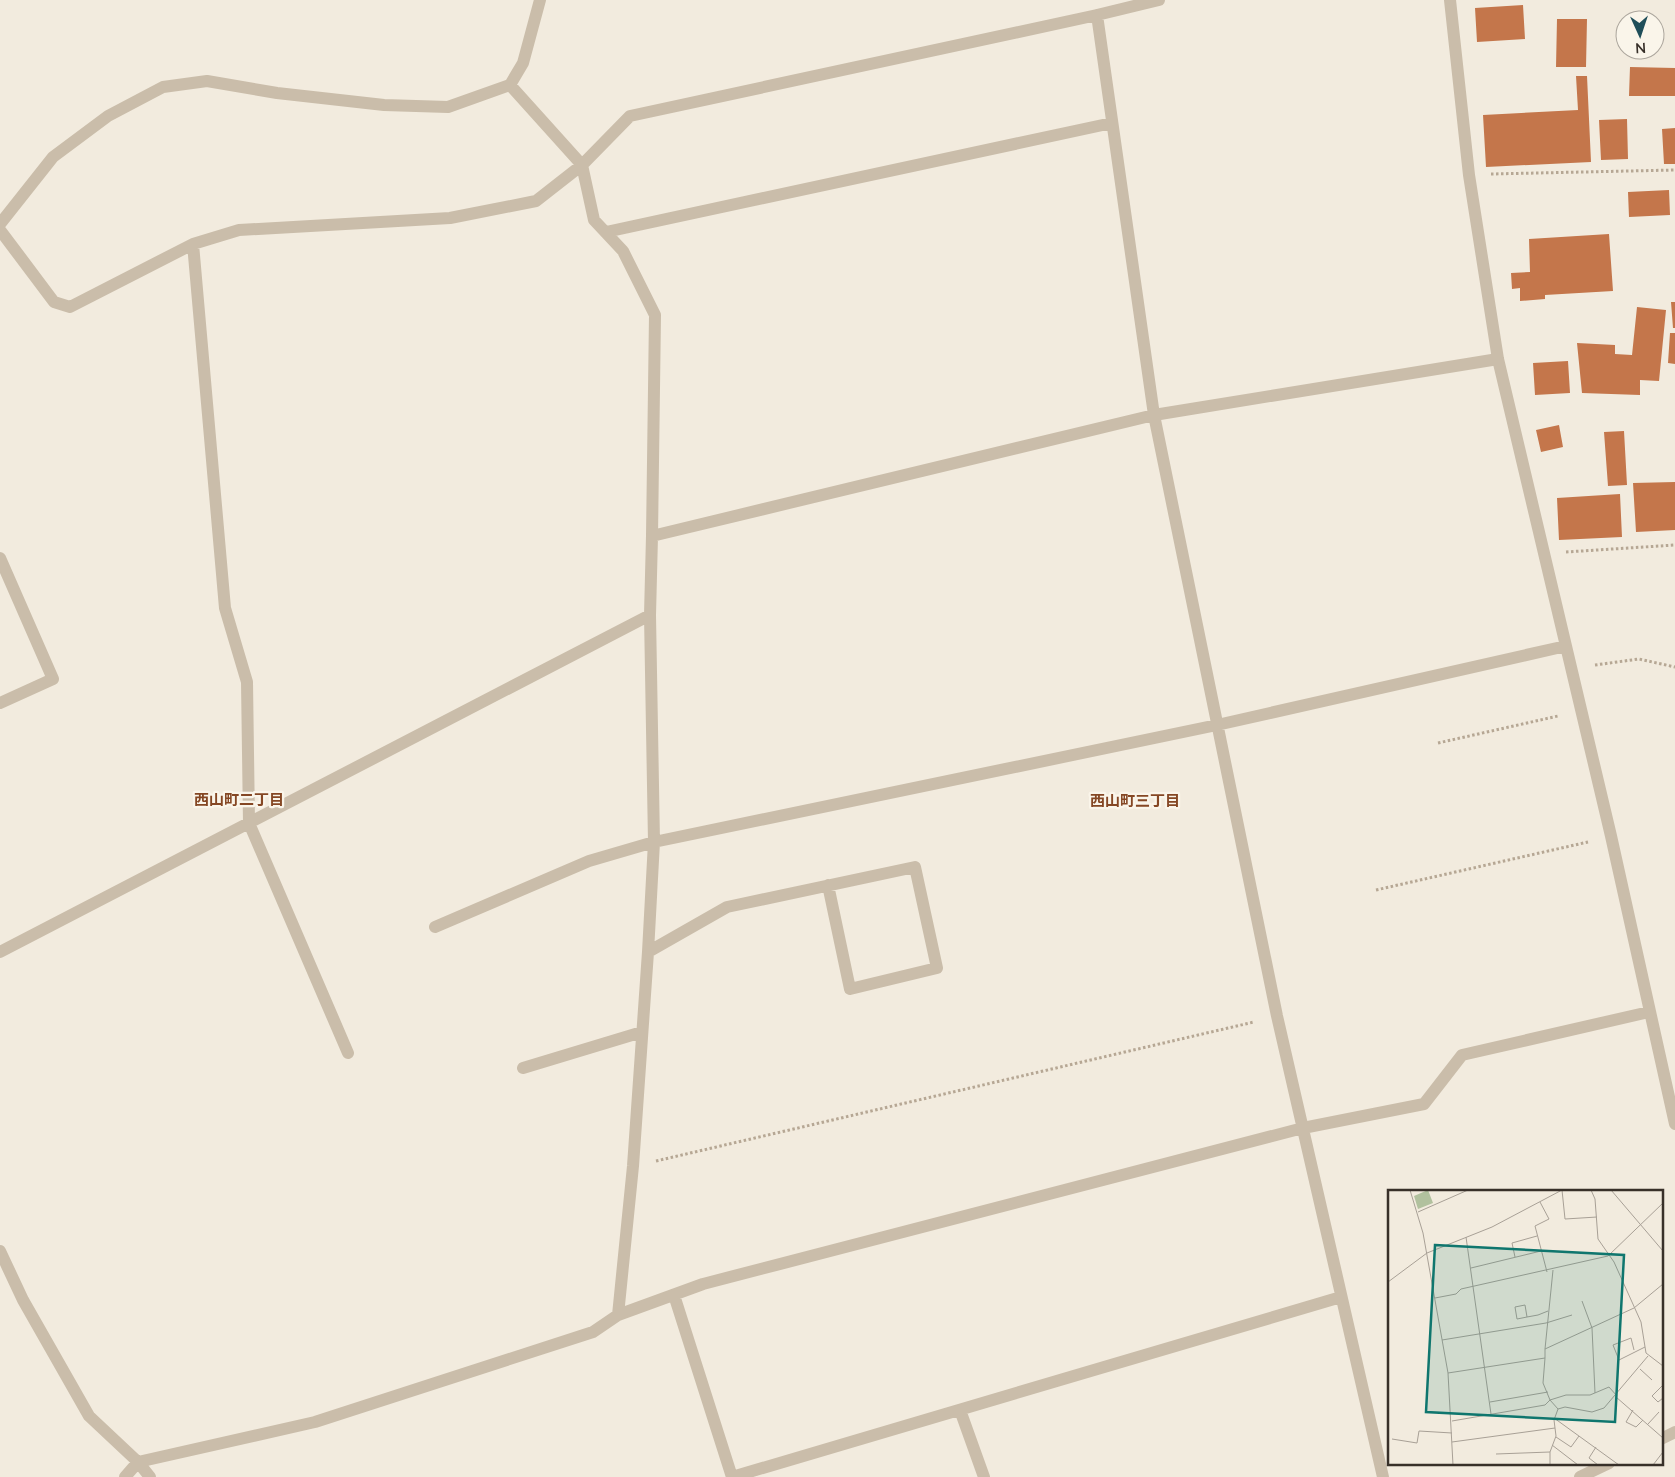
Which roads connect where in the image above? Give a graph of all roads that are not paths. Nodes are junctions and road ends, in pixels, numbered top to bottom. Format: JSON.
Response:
{"nodes":[{"id":1,"x":1159,"y":0,"type":"edge"},
{"id":2,"x":1450,"y":0,"type":"edge"},
{"id":3,"x":537,"y":2,"type":"edge"},
{"id":4,"x":1097,"y":15,"type":"junction"},
{"id":5,"x":510,"y":85,"type":"junction"},
{"id":6,"x":1112,"y":123,"type":"junction"},
{"id":7,"x":582,"y":165,"type":"junction"},
{"id":8,"x":1,"y":223,"type":"edge"},
{"id":9,"x":606,"y":232,"type":"junction"},
{"id":10,"x":194,"y":244,"type":"junction"},
{"id":11,"x":1498,"y":360,"type":"junction"},
{"id":12,"x":1154,"y":415,"type":"junction"},
{"id":13,"x":652,"y":536,"type":"junction"},
{"id":14,"x":0,"y":558,"type":"edge"},
{"id":15,"x":650,"y":615,"type":"junction"},
{"id":16,"x":1566,"y":646,"type":"junction"},
{"id":17,"x":0,"y":703,"type":"edge"},
{"id":18,"x":1217,"y":725,"type":"junction"},
{"id":19,"x":249,"y":823,"type":"junction"},
{"id":20,"x":654,"y":842,"type":"junction"},
{"id":21,"x":828,"y":885,"type":"junction"},
{"id":22,"x":435,"y":927,"type":"dead end"},
{"id":23,"x":0,"y":952,"type":"edge"},
{"id":24,"x":648,"y":952,"type":"junction"},
{"id":25,"x":1649,"y":1012,"type":"junction"},
{"id":26,"x":642,"y":1032,"type":"junction"},
{"id":27,"x":348,"y":1053,"type":"dead end"},
{"id":28,"x":523,"y":1068,"type":"dead end"},
{"id":29,"x":1675,"y":1124,"type":"edge"},
{"id":30,"x":1303,"y":1128,"type":"junction"},
{"id":31,"x":0,"y":1251,"type":"edge"},
{"id":32,"x":674,"y":1294,"type":"junction"},
{"id":33,"x":1341,"y":1297,"type":"junction"},
{"id":34,"x":618,"y":1315,"type":"junction"},
{"id":35,"x":960,"y":1410,"type":"junction"},
{"id":36,"x":1675,"y":1432,"type":"edge"},
{"id":37,"x":1662,"y":1438,"type":"edge"},
{"id":38,"x":138,"y":1462,"type":"junction"},
{"id":39,"x":1607,"y":1464,"type":"edge"},
{"id":40,"x":125,"y":1477,"type":"edge"},
{"id":41,"x":150,"y":1477,"type":"edge"},
{"id":42,"x":732,"y":1477,"type":"edge"},
{"id":43,"x":984,"y":1477,"type":"edge"},
{"id":44,"x":1383,"y":1477,"type":"edge"},
{"id":45,"x":1580,"y":1477,"type":"edge"}],
"edges":[{"from":1,"to":4,"type":"street"},
{"from":2,"to":11,"type":"street"},
{"from":3,"to":5,"type":"street"},
{"from":4,"to":6,"type":"street"},
{"from":4,"to":7,"type":"street"},
{"from":5,"to":7,"type":"street"},
{"from":5,"to":8,"type":"street"},
{"from":6,"to":9,"type":"street"},
{"from":6,"to":12,"type":"street"},
{"from":7,"to":9,"type":"street"},
{"from":7,"to":10,"type":"street"},
{"from":8,"to":10,"type":"street"},
{"from":9,"to":13,"type":"street"},
{"from":10,"to":19,"type":"street"},
{"from":11,"to":12,"type":"street"},
{"from":11,"to":16,"type":"street"},
{"from":12,"to":13,"type":"street"},
{"from":12,"to":18,"type":"street"},
{"from":13,"to":15,"type":"street"},
{"from":14,"to":17,"type":"street"},
{"from":15,"to":19,"type":"street"},
{"from":15,"to":20,"type":"street"},
{"from":16,"to":18,"type":"street"},
{"from":16,"to":25,"type":"street"},
{"from":18,"to":20,"type":"street"},
{"from":18,"to":30,"type":"street"},
{"from":19,"to":23,"type":"street"},
{"from":19,"to":27,"type":"street"},
{"from":20,"to":22,"type":"street"},
{"from":20,"to":24,"type":"street"},
{"from":21,"to":21,"type":"street"},
{"from":21,"to":24,"type":"street"},
{"from":24,"to":26,"type":"street"},
{"from":25,"to":29,"type":"street"},
{"from":25,"to":30,"type":"street"},
{"from":26,"to":28,"type":"street"},
{"from":26,"to":34,"type":"street"},
{"from":30,"to":32,"type":"street"},
{"from":30,"to":33,"type":"street"},
{"from":31,"to":38,"type":"street"},
{"from":32,"to":34,"type":"street"},
{"from":32,"to":42,"type":"street"},
{"from":33,"to":35,"type":"street"},
{"from":33,"to":44,"type":"street"},
{"from":34,"to":38,"type":"street"},
{"from":35,"to":42,"type":"street"},
{"from":35,"to":43,"type":"street"},
{"from":36,"to":37,"type":"street"},
{"from":38,"to":40,"type":"street"},
{"from":38,"to":41,"type":"street"},
{"from":39,"to":45,"type":"street"}]}
